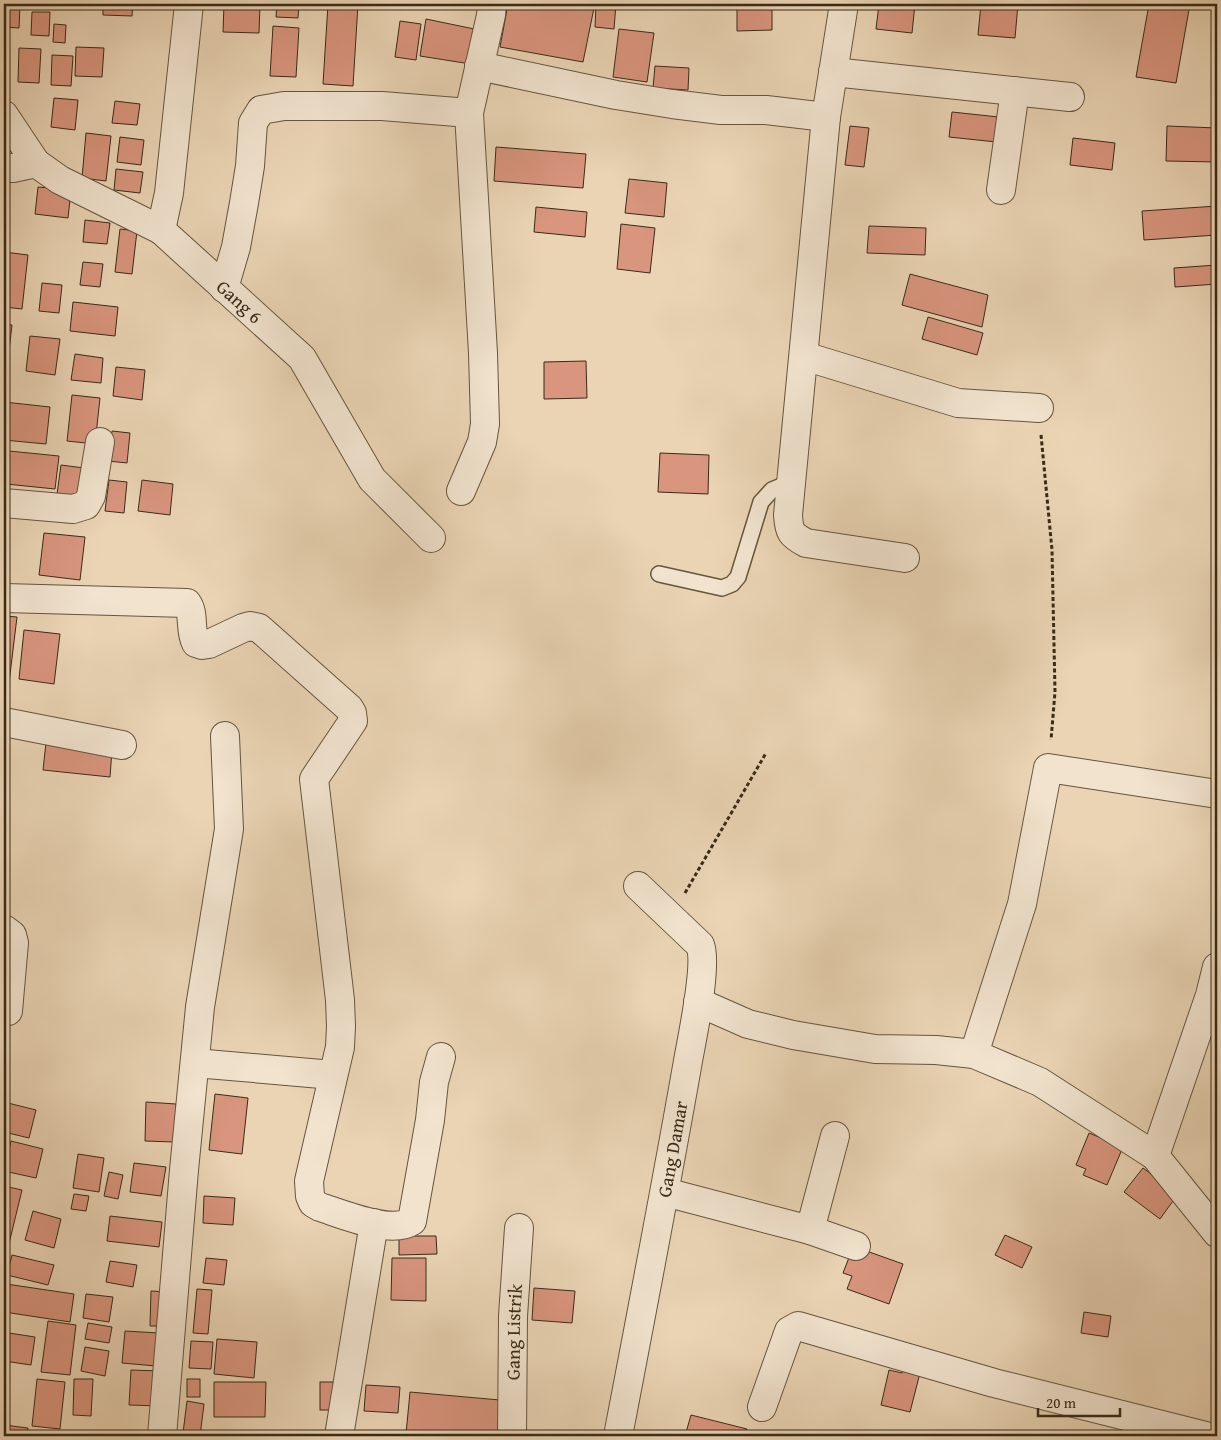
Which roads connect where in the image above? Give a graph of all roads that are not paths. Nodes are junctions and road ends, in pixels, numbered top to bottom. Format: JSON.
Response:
{"nodes":[{"id":1,"x":189,"y":4,"type":"edge"},
{"id":2,"x":492,"y":4,"type":"edge"},
{"id":3,"x":844,"y":4,"type":"edge"},
{"id":4,"x":479,"y":66,"type":"junction"},
{"id":5,"x":833,"y":72,"type":"junction"},
{"id":6,"x":1015,"y":91,"type":"junction"},
{"id":7,"x":1070,"y":97,"type":"dead end"},
{"id":8,"x":469,"y":113,"type":"junction"},
{"id":9,"x":4,"y":115,"type":"edge"},
{"id":10,"x":826,"y":117,"type":"junction"},
{"id":11,"x":36,"y":163,"type":"junction"},
{"id":12,"x":4,"y":168,"type":"edge"},
{"id":13,"x":1002,"y":190,"type":"dead end"},
{"id":14,"x":161,"y":230,"type":"junction"},
{"id":15,"x":224,"y":288,"type":"junction"},
{"id":16,"x":804,"y":356,"type":"junction"},
{"id":17,"x":1039,"y":408,"type":"road end"},
{"id":18,"x":100,"y":442,"type":"dead end"},
{"id":19,"x":791,"y":482,"type":"junction"},
{"id":20,"x":461,"y":491,"type":"dead end"},
{"id":21,"x":4,"y":503,"type":"edge"},
{"id":22,"x":431,"y":538,"type":"dead end"},
{"id":23,"x":905,"y":558,"type":"dead end"},
{"id":24,"x":659,"y":574,"type":"dead end"},
{"id":25,"x":4,"y":598,"type":"edge"},
{"id":26,"x":4,"y":722,"type":"edge"},
{"id":27,"x":225,"y":736,"type":"dead end"},
{"id":28,"x":122,"y":745,"type":"dead end"},
{"id":29,"x":1217,"y":794,"type":"edge"},
{"id":30,"x":638,"y":886,"type":"dead end"},
{"id":31,"x":4,"y":930,"type":"edge"},
{"id":32,"x":1217,"y":967,"type":"edge"},
{"id":33,"x":698,"y":1002,"type":"junction"},
{"id":34,"x":8,"y":1011,"type":"dead end"},
{"id":35,"x":974,"y":1054,"type":"junction"},
{"id":36,"x":441,"y":1057,"type":"dead end"},
{"id":37,"x":195,"y":1063,"type":"junction"},
{"id":38,"x":333,"y":1075,"type":"junction"},
{"id":39,"x":835,"y":1136,"type":"dead end"},
{"id":40,"x":1155,"y":1156,"type":"junction"},
{"id":41,"x":665,"y":1192,"type":"junction"},
{"id":42,"x":374,"y":1223,"type":"junction"},
{"id":43,"x":519,"y":1228,"type":"dead end"},
{"id":44,"x":810,"y":1230,"type":"junction"},
{"id":45,"x":1217,"y":1233,"type":"edge"},
{"id":46,"x":856,"y":1246,"type":"dead end"},
{"id":47,"x":762,"y":1407,"type":"dead end"},
{"id":48,"x":162,"y":1436,"type":"edge"},
{"id":49,"x":339,"y":1436,"type":"edge"},
{"id":50,"x":512,"y":1436,"type":"edge"},
{"id":51,"x":618,"y":1436,"type":"edge"},
{"id":52,"x":1206,"y":1436,"type":"edge"}],
"edges":[{"from":1,"to":14,"type":"street"},
{"from":2,"to":4,"type":"street"},
{"from":3,"to":5,"type":"street"},
{"from":4,"to":8,"type":"street"},
{"from":4,"to":10,"type":"street"},
{"from":5,"to":6,"type":"street"},
{"from":5,"to":10,"type":"street"},
{"from":6,"to":7,"type":"street"},
{"from":6,"to":13,"type":"street"},
{"from":8,"to":15,"type":"street"},
{"from":8,"to":20,"type":"street"},
{"from":9,"to":11,"type":"street","name":"Gang 6"},
{"from":10,"to":16,"type":"street"},
{"from":11,"to":12,"type":"street"},
{"from":11,"to":14,"type":"street","name":"Gang 6"},
{"from":14,"to":15,"type":"street","name":"Gang 6"},
{"from":15,"to":22,"type":"street","name":"Gang 6"},
{"from":16,"to":17,"type":"street"},
{"from":16,"to":19,"type":"street"},
{"from":18,"to":21,"type":"street"},
{"from":19,"to":23,"type":"street"},
{"from":19,"to":24,"type":"lane"},
{"from":25,"to":38,"type":"street"},
{"from":26,"to":28,"type":"street"},
{"from":27,"to":37,"type":"street"},
{"from":29,"to":35,"type":"street"},
{"from":30,"to":33,"type":"street","name":"Gang Damar"},
{"from":31,"to":34,"type":"street"},
{"from":32,"to":40,"type":"street"},
{"from":33,"to":35,"type":"street"},
{"from":33,"to":41,"type":"street","name":"Gang Damar"},
{"from":35,"to":40,"type":"street"},
{"from":36,"to":42,"type":"street"},
{"from":37,"to":38,"type":"street"},
{"from":37,"to":48,"type":"street"},
{"from":38,"to":42,"type":"street"},
{"from":39,"to":44,"type":"street"},
{"from":40,"to":45,"type":"street"},
{"from":41,"to":44,"type":"street"},
{"from":41,"to":51,"type":"street","name":"Gang Damar"},
{"from":42,"to":49,"type":"street"},
{"from":43,"to":50,"type":"street","name":"Gang Listrik"},
{"from":44,"to":46,"type":"street"},
{"from":47,"to":52,"type":"street"}]}
